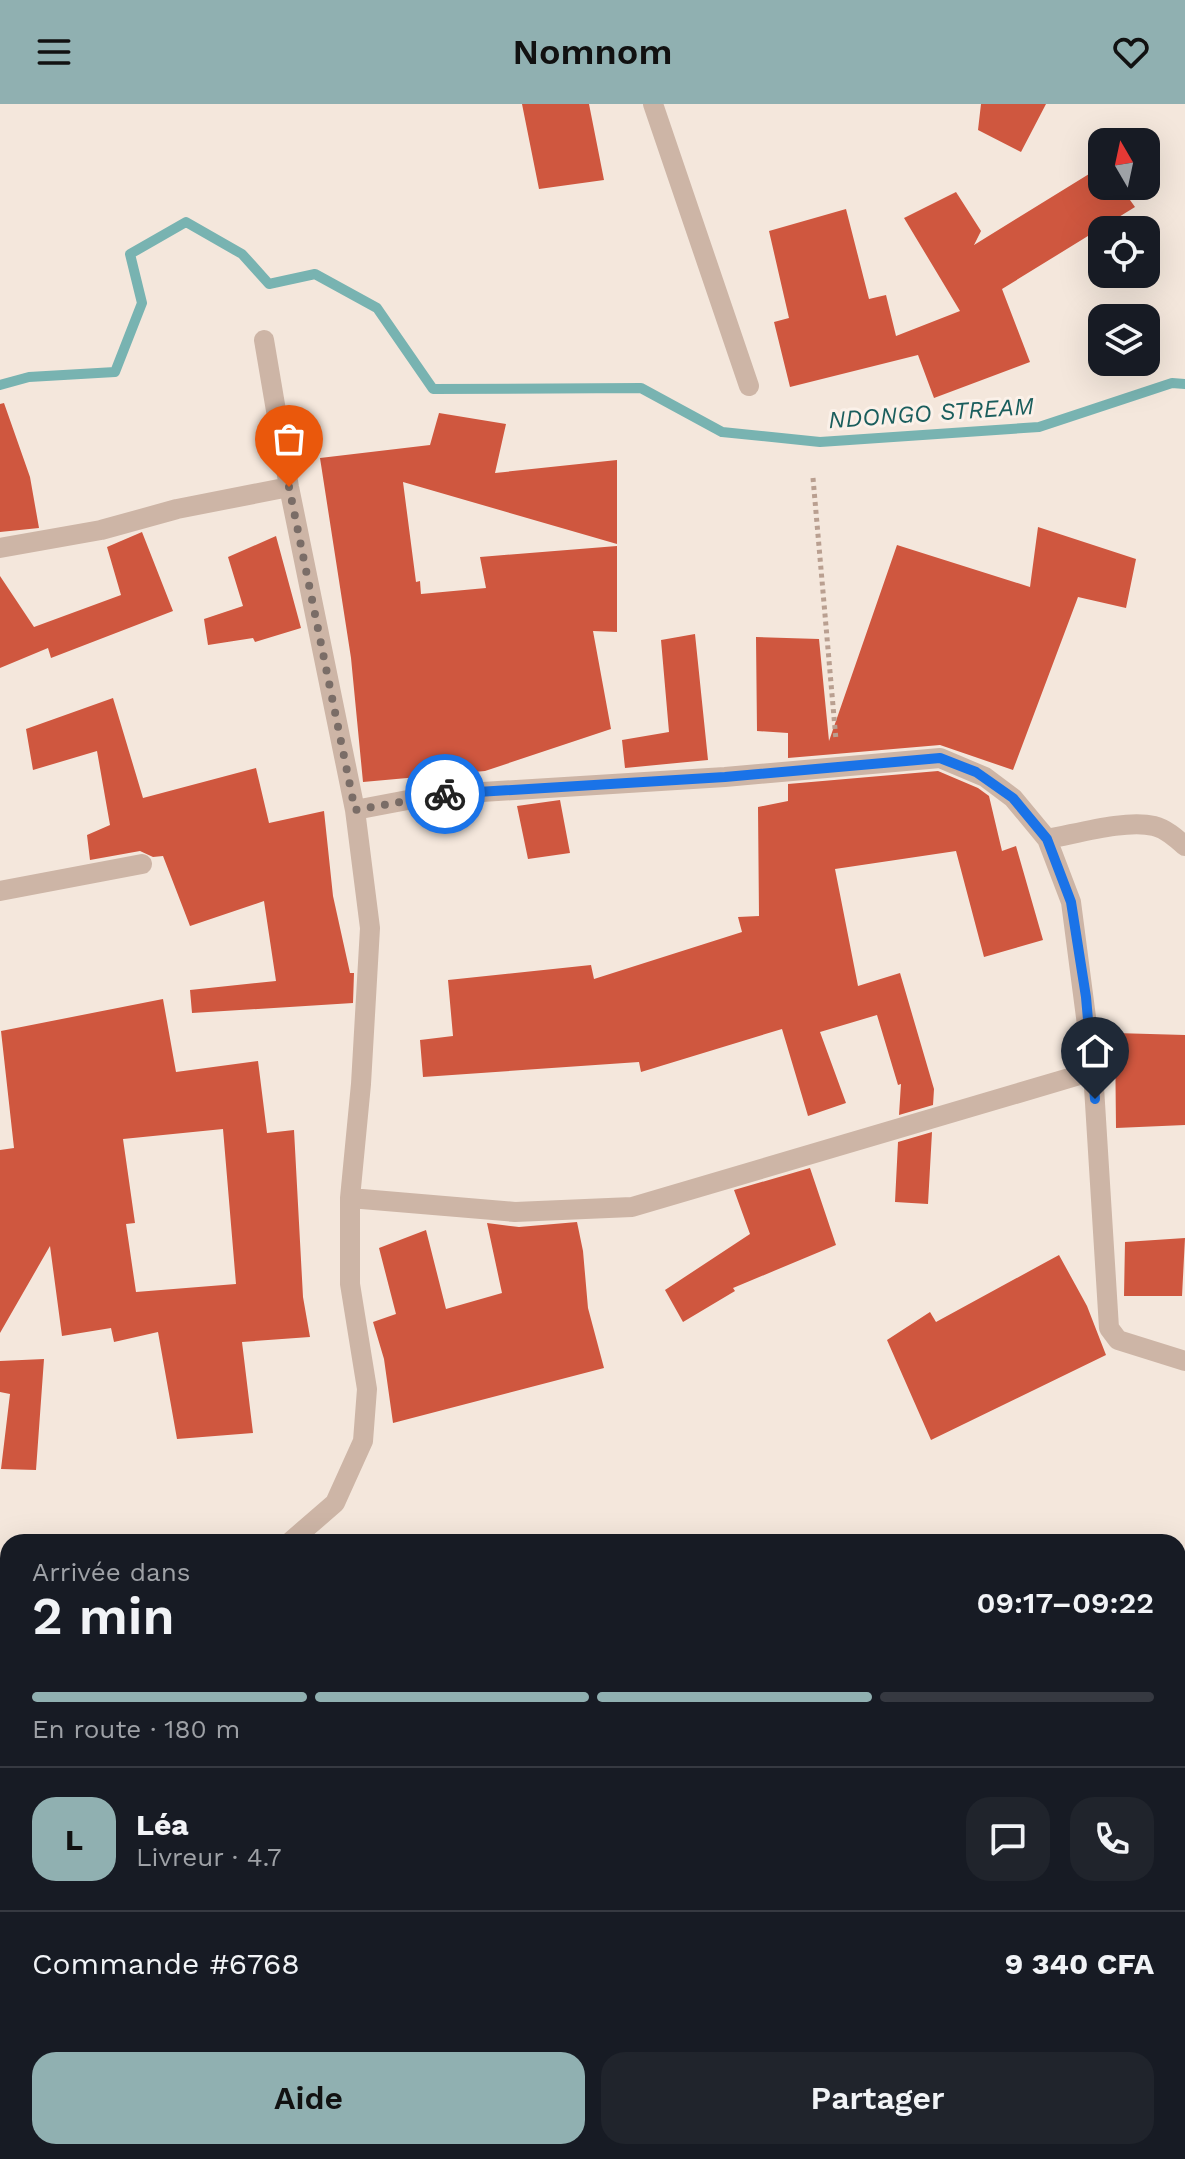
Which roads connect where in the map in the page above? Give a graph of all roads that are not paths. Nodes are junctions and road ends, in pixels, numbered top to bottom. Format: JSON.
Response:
{"nodes":[{"id":1,"x":653,"y":104,"type":"edge"},
{"id":2,"x":264,"y":340,"type":"dead end"},
{"id":3,"x":749,"y":386,"type":"dead end"},
{"id":4,"x":289,"y":487,"type":"junction"},
{"id":5,"x":0,"y":548,"type":"edge"},
{"id":6,"x":355,"y":810,"type":"junction"},
{"id":7,"x":1047,"y":839,"type":"junction"},
{"id":8,"x":1185,"y":846,"type":"edge"},
{"id":9,"x":142,"y":864,"type":"dead end"},
{"id":10,"x":0,"y":891,"type":"edge"},
{"id":11,"x":1093,"y":1071,"type":"junction"},
{"id":12,"x":350,"y":1198,"type":"junction"},
{"id":13,"x":1185,"y":1361,"type":"edge"},
{"id":14,"x":299,"y":1534,"type":"edge"}],
"edges":[{"from":1,"to":3,"type":"street"},
{"from":2,"to":4,"type":"street"},
{"from":4,"to":5,"type":"street"},
{"from":4,"to":6,"type":"street"},
{"from":6,"to":7,"type":"street"},
{"from":6,"to":12,"type":"street"},
{"from":7,"to":8,"type":"street"},
{"from":7,"to":11,"type":"street"},
{"from":9,"to":10,"type":"street"},
{"from":11,"to":12,"type":"street"},
{"from":11,"to":13,"type":"street"},
{"from":12,"to":14,"type":"street"}]}
